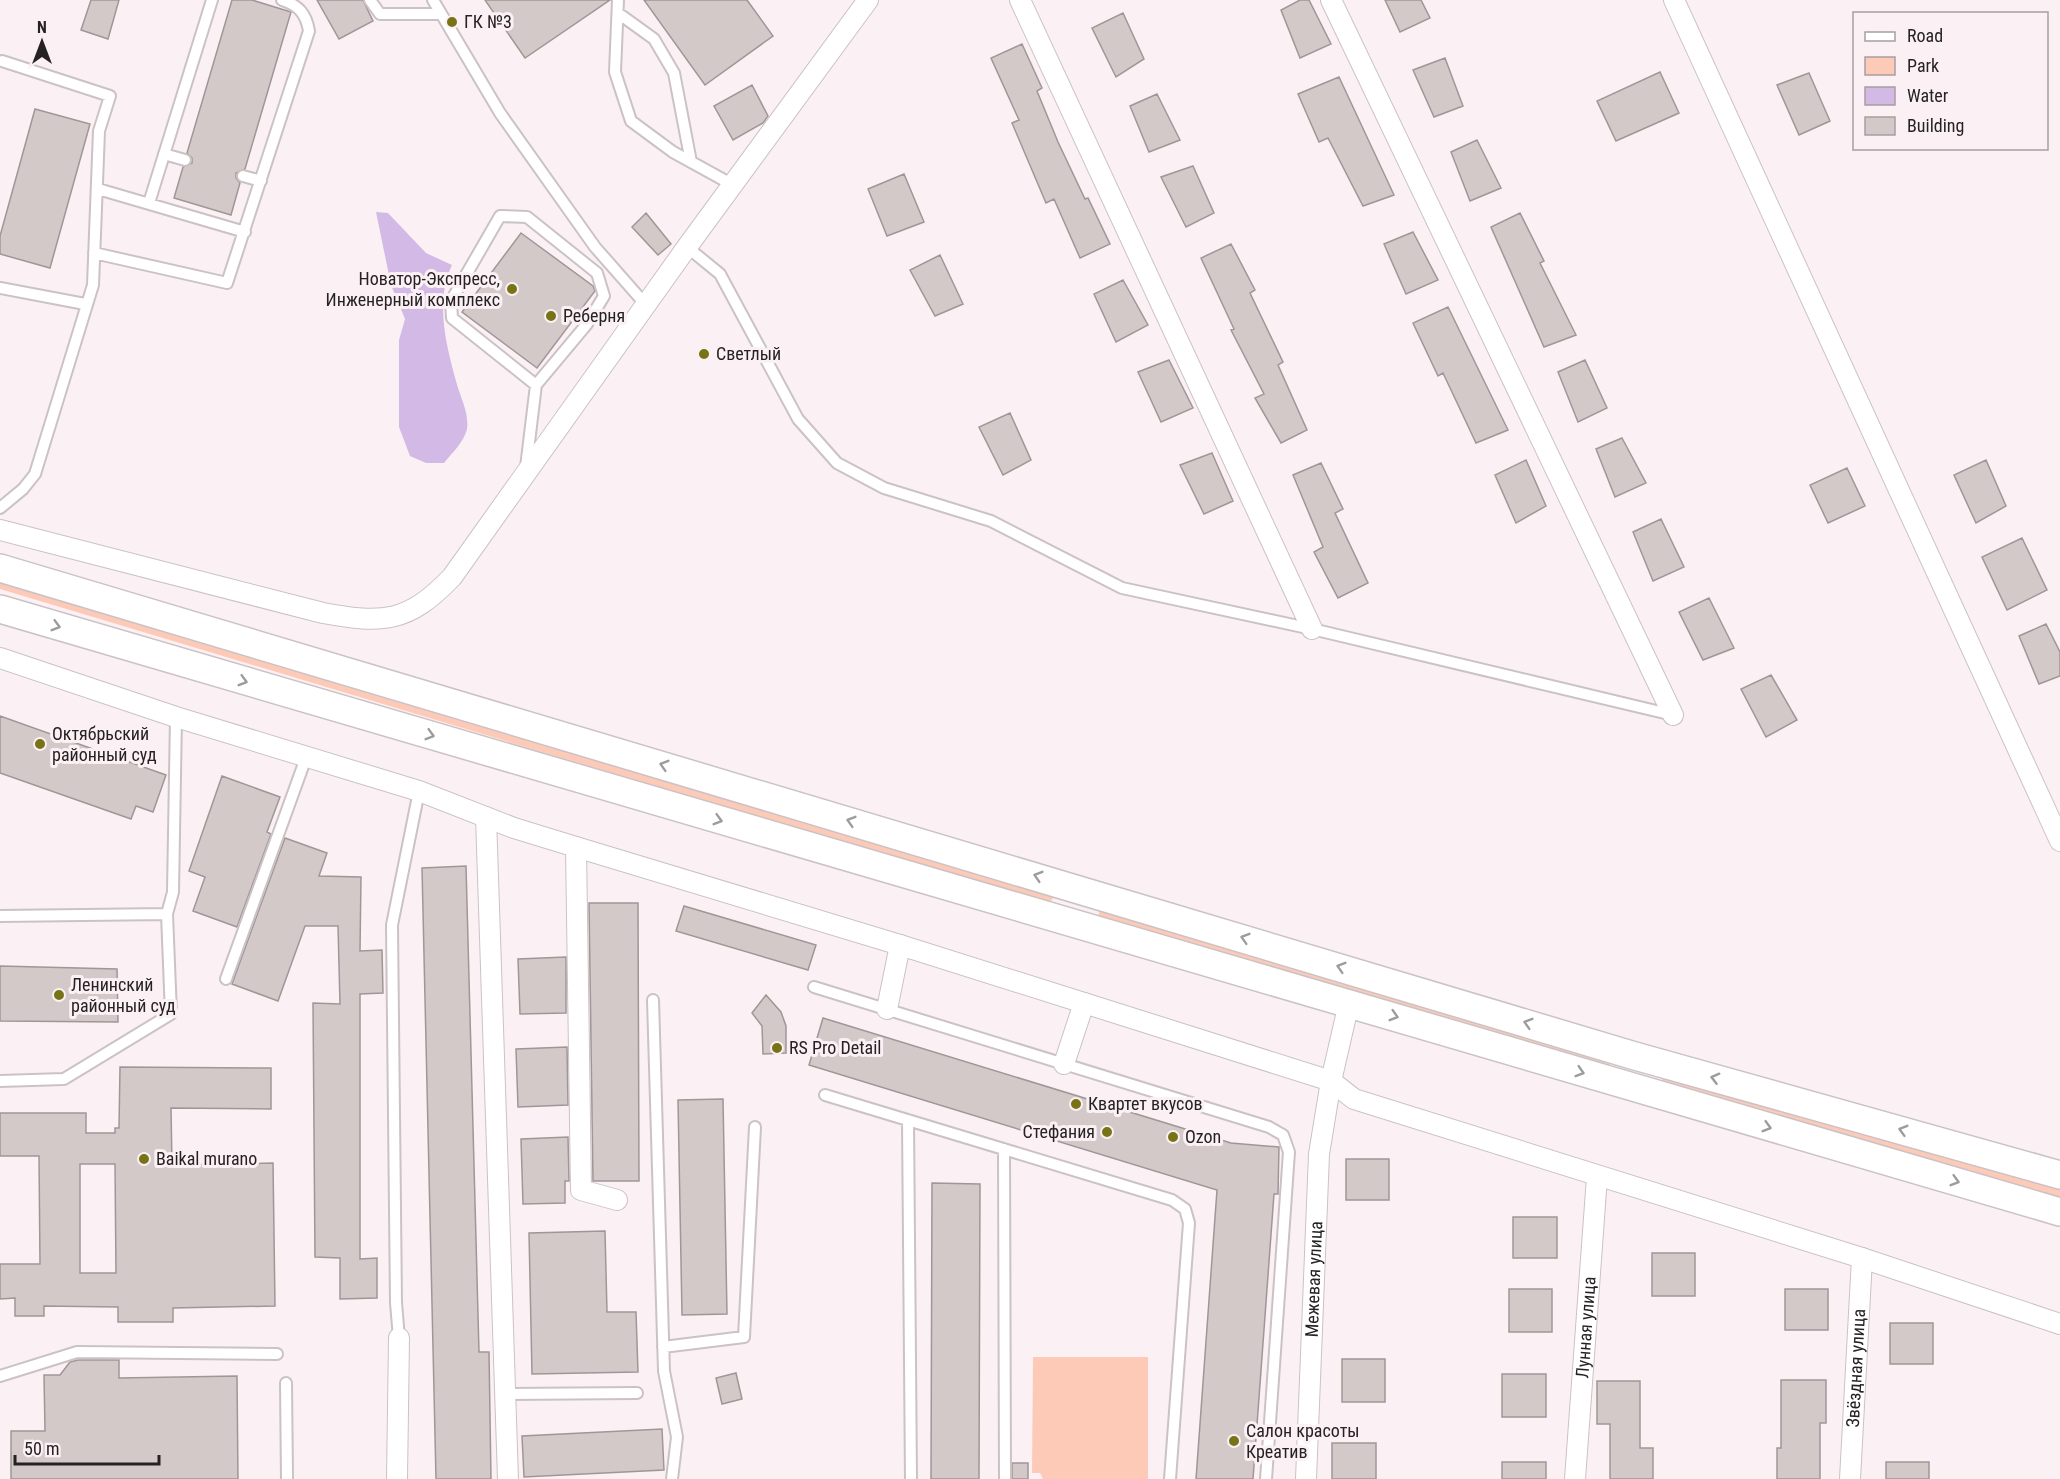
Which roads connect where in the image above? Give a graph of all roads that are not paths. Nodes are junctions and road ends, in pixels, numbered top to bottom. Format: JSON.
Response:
{"nodes":[{"id":1,"x":212,"y":0,"type":"edge"},
{"id":2,"x":282,"y":0,"type":"edge"},
{"id":3,"x":370,"y":0,"type":"edge"},
{"id":4,"x":433,"y":0,"type":"edge"},
{"id":5,"x":618,"y":0,"type":"edge"},
{"id":6,"x":868,"y":0,"type":"edge"},
{"id":7,"x":1020,"y":0,"type":"edge"},
{"id":8,"x":1331,"y":0,"type":"edge"},
{"id":9,"x":1674,"y":0,"type":"edge"},
{"id":10,"x":618,"y":13,"type":"junction"},
{"id":11,"x":441,"y":14,"type":"junction"},
{"id":12,"x":1,"y":62,"type":"edge"},
{"id":13,"x":164,"y":154,"type":"junction"},
{"id":14,"x":185,"y":160,"type":"dead end"},
{"id":15,"x":691,"y":162,"type":"junction"},
{"id":16,"x":243,"y":176,"type":"dead end"},
{"id":17,"x":261,"y":181,"type":"junction"},
{"id":18,"x":733,"y":185,"type":"junction"},
{"id":19,"x":98,"y":189,"type":"junction"},
{"id":20,"x":150,"y":203,"type":"junction"},
{"id":21,"x":245,"y":232,"type":"junction"},
{"id":22,"x":687,"y":247,"type":"junction"},
{"id":23,"x":94,"y":253,"type":"junction"},
{"id":24,"x":0,"y":288,"type":"edge"},
{"id":25,"x":85,"y":304,"type":"junction"},
{"id":26,"x":646,"y":305,"type":"junction"},
{"id":27,"x":536,"y":385,"type":"junction"},
{"id":28,"x":525,"y":476,"type":"junction"},
{"id":29,"x":0,"y":508,"type":"edge"},
{"id":30,"x":0,"y":530,"type":"edge"},
{"id":31,"x":0,"y":568,"type":"edge"},
{"id":32,"x":0,"y":609,"type":"edge"},
{"id":33,"x":1312,"y":629,"type":"junction"},
{"id":34,"x":0,"y":657,"type":"edge"},
{"id":35,"x":1673,"y":715,"type":"joint"},
{"id":36,"x":176,"y":717,"type":"junction"},
{"id":37,"x":307,"y":755,"type":"junction"},
{"id":38,"x":419,"y":791,"type":"junction"},
{"id":39,"x":486,"y":817,"type":"junction"},
{"id":40,"x":2060,"y":841,"type":"edge"},
{"id":41,"x":576,"y":847,"type":"junction"},
{"id":42,"x":1075,"y":887,"type":"junction"},
{"id":43,"x":167,"y":914,"type":"junction"},
{"id":44,"x":0,"y":916,"type":"edge"},
{"id":45,"x":1066,"y":922,"type":"junction"},
{"id":46,"x":900,"y":945,"type":"junction"},
{"id":47,"x":226,"y":979,"type":"dead end"},
{"id":48,"x":814,"y":987,"type":"dead end"},
{"id":49,"x":653,"y":1000,"type":"dead end"},
{"id":50,"x":1084,"y":1003,"type":"junction"},
{"id":51,"x":1349,"y":1003,"type":"junction"},
{"id":52,"x":887,"y":1010,"type":"junction"},
{"id":53,"x":1635,"y":1056,"type":"junction"},
{"id":54,"x":1064,"y":1064,"type":"junction"},
{"id":55,"x":0,"y":1081,"type":"edge"},
{"id":56,"x":1331,"y":1081,"type":"junction"},
{"id":57,"x":1626,"y":1085,"type":"junction"},
{"id":58,"x":825,"y":1095,"type":"dead end"},
{"id":59,"x":908,"y":1120,"type":"junction"},
{"id":60,"x":755,"y":1127,"type":"dead end"},
{"id":61,"x":1004,"y":1149,"type":"junction"},
{"id":62,"x":2060,"y":1175,"type":"edge"},
{"id":63,"x":1598,"y":1177,"type":"junction"},
{"id":64,"x":617,"y":1200,"type":"dead end"},
{"id":65,"x":2060,"y":1212,"type":"edge"},
{"id":66,"x":1862,"y":1258,"type":"junction"},
{"id":67,"x":2060,"y":1324,"type":"edge"},
{"id":68,"x":399,"y":1338,"type":"joint"},
{"id":69,"x":663,"y":1347,"type":"junction"},
{"id":70,"x":277,"y":1354,"type":"dead end"},
{"id":71,"x":0,"y":1376,"type":"edge"},
{"id":72,"x":286,"y":1383,"type":"dead end"},
{"id":73,"x":637,"y":1393,"type":"dead end"},
{"id":74,"x":507,"y":1394,"type":"junction"},
{"id":75,"x":287,"y":1479,"type":"edge"},
{"id":76,"x":397,"y":1479,"type":"edge"},
{"id":77,"x":508,"y":1479,"type":"edge"},
{"id":78,"x":672,"y":1479,"type":"edge"},
{"id":79,"x":911,"y":1479,"type":"edge"},
{"id":80,"x":1005,"y":1479,"type":"edge"},
{"id":81,"x":1170,"y":1479,"type":"edge"},
{"id":82,"x":1266,"y":1479,"type":"edge"},
{"id":83,"x":1306,"y":1479,"type":"edge"},
{"id":84,"x":1575,"y":1479,"type":"edge"},
{"id":85,"x":1850,"y":1479,"type":"edge"}],
"edges":[{"from":1,"to":13,"type":"lane"},
{"from":2,"to":17,"type":"lane"},
{"from":3,"to":11,"type":"lane"},
{"from":4,"to":11,"type":"lane"},
{"from":5,"to":10,"type":"lane"},
{"from":6,"to":18,"type":"street"},
{"from":7,"to":33,"type":"street"},
{"from":8,"to":35,"type":"street"},
{"from":9,"to":40,"type":"street"},
{"from":10,"to":15,"type":"lane"},
{"from":10,"to":15,"type":"lane"},
{"from":11,"to":26,"type":"lane"},
{"from":12,"to":19,"type":"lane"},
{"from":13,"to":14,"type":"lane"},
{"from":13,"to":20,"type":"lane"},
{"from":15,"to":18,"type":"lane"},
{"from":16,"to":17,"type":"lane"},
{"from":17,"to":21,"type":"lane"},
{"from":18,"to":22,"type":"street"},
{"from":19,"to":20,"type":"lane"},
{"from":19,"to":23,"type":"lane"},
{"from":20,"to":21,"type":"lane"},
{"from":21,"to":23,"type":"lane"},
{"from":22,"to":26,"type":"street"},
{"from":22,"to":33,"type":"lane"},
{"from":23,"to":25,"type":"lane"},
{"from":24,"to":25,"type":"lane"},
{"from":25,"to":29,"type":"lane"},
{"from":26,"to":28,"type":"street"},
{"from":27,"to":27,"type":"lane"},
{"from":27,"to":28,"type":"lane"},
{"from":28,"to":30,"type":"street"},
{"from":42,"to":31,"type":"main road","one_way":true},
{"from":32,"to":45,"type":"main road","one_way":true},
{"from":33,"to":35,"type":"lane"},
{"from":34,"to":36,"type":"street"},
{"from":36,"to":37,"type":"street"},
{"from":36,"to":43,"type":"lane"},
{"from":37,"to":38,"type":"street"},
{"from":37,"to":47,"type":"lane"},
{"from":38,"to":39,"type":"street"},
{"from":38,"to":68,"type":"lane"},
{"from":39,"to":41,"type":"street"},
{"from":39,"to":74,"type":"street"},
{"from":41,"to":46,"type":"street"},
{"from":41,"to":64,"type":"street"},
{"from":42,"to":45,"type":"main road"},
{"from":53,"to":42,"type":"main road","one_way":true},
{"from":43,"to":44,"type":"lane"},
{"from":43,"to":55,"type":"lane"},
{"from":45,"to":51,"type":"main road"},
{"from":46,"to":50,"type":"street"},
{"from":46,"to":52,"type":"street"},
{"from":48,"to":52,"type":"lane"},
{"from":49,"to":69,"type":"lane"},
{"from":50,"to":54,"type":"street"},
{"from":50,"to":56,"type":"street"},
{"from":51,"to":56,"type":"street","name":"Межевая улица"},
{"from":51,"to":57,"type":"main road","one_way":true},
{"from":52,"to":54,"type":"lane"},
{"from":53,"to":57,"type":"main road"},
{"from":62,"to":53,"type":"main road","one_way":true},
{"from":54,"to":82,"type":"lane"},
{"from":56,"to":63,"type":"street"},
{"from":56,"to":83,"type":"street","name":"Межевая улица"},
{"from":57,"to":65,"type":"main road","one_way":true},
{"from":58,"to":59,"type":"lane"},
{"from":59,"to":61,"type":"lane"},
{"from":59,"to":79,"type":"lane"},
{"from":60,"to":69,"type":"lane"},
{"from":61,"to":80,"type":"lane"},
{"from":61,"to":81,"type":"lane"},
{"from":63,"to":66,"type":"street"},
{"from":63,"to":84,"type":"street","name":"Лунная улица"},
{"from":66,"to":67,"type":"street"},
{"from":66,"to":85,"type":"street","name":"Звёздная улица"},
{"from":68,"to":76,"type":"street"},
{"from":69,"to":78,"type":"lane"},
{"from":70,"to":71,"type":"lane"},
{"from":72,"to":75,"type":"lane"},
{"from":73,"to":74,"type":"lane"},
{"from":74,"to":77,"type":"street"}]}
